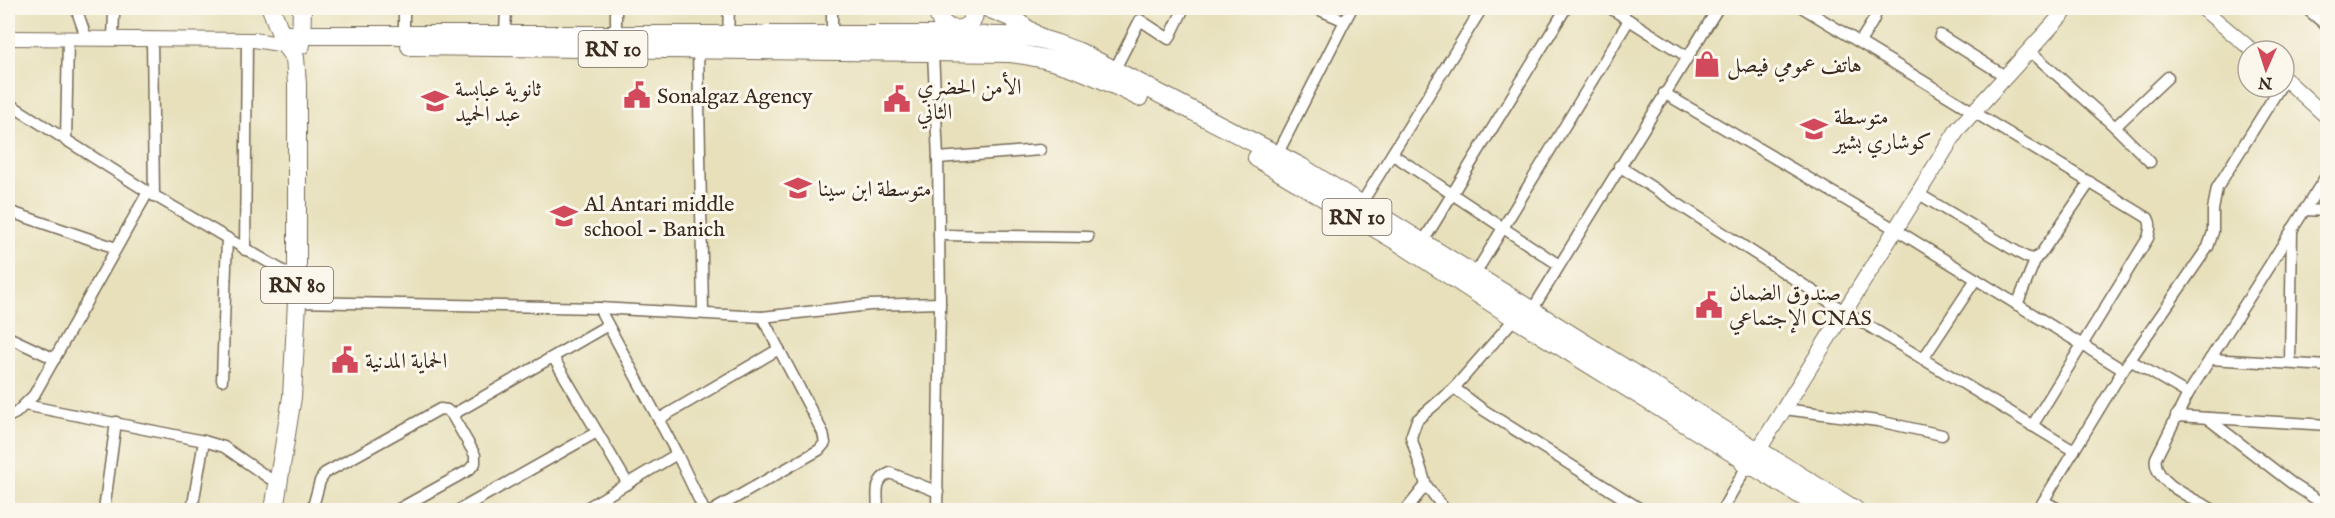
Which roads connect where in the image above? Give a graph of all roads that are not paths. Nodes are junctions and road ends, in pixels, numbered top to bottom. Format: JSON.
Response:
{"nodes":[{"id":1,"x":76,"y":8,"type":"edge"},
{"id":2,"x":117,"y":8,"type":"edge"},
{"id":3,"x":271,"y":8,"type":"edge"},
{"id":4,"x":302,"y":8,"type":"edge"},
{"id":5,"x":404,"y":8,"type":"edge"},
{"id":6,"x":506,"y":8,"type":"edge"},
{"id":7,"x":616,"y":8,"type":"edge"},
{"id":8,"x":729,"y":8,"type":"edge"},
{"id":9,"x":832,"y":8,"type":"edge"},
{"id":10,"x":974,"y":8,"type":"edge"},
{"id":11,"x":988,"y":8,"type":"edge"},
{"id":12,"x":1184,"y":8,"type":"edge"},
{"id":13,"x":1315,"y":8,"type":"edge"},
{"id":14,"x":1352,"y":8,"type":"edge"},
{"id":15,"x":1482,"y":8,"type":"edge"},
{"id":16,"x":1566,"y":8,"type":"edge"},
{"id":17,"x":1610,"y":8,"type":"edge"},
{"id":18,"x":1718,"y":8,"type":"edge"},
{"id":19,"x":1803,"y":8,"type":"edge"},
{"id":20,"x":1878,"y":8,"type":"edge"},
{"id":21,"x":2068,"y":8,"type":"edge"},
{"id":22,"x":2202,"y":8,"type":"edge"},
{"id":23,"x":2308,"y":8,"type":"edge"},
{"id":24,"x":1010,"y":12,"type":"edge"},
{"id":25,"x":1629,"y":20,"type":"junction"},
{"id":26,"x":1345,"y":21,"type":"junction"},
{"id":27,"x":2328,"y":27,"type":"edge"},
{"id":28,"x":962,"y":31,"type":"junction"},
{"id":29,"x":404,"y":34,"type":"junction"},
{"id":30,"x":505,"y":34,"type":"junction"},
{"id":31,"x":832,"y":35,"type":"junction"},
{"id":32,"x":1940,"y":35,"type":"dead end"},
{"id":33,"x":728,"y":36,"type":"junction"},
{"id":34,"x":8,"y":38,"type":"edge"},
{"id":35,"x":68,"y":38,"type":"junction"},
{"id":36,"x":86,"y":38,"type":"junction"},
{"id":37,"x":113,"y":38,"type":"junction"},
{"id":38,"x":152,"y":38,"type":"junction"},
{"id":39,"x":937,"y":39,"type":"edge"},
{"id":40,"x":2239,"y":39,"type":"edge"},
{"id":41,"x":247,"y":40,"type":"junction"},
{"id":42,"x":1044,"y":40,"type":"junction"},
{"id":43,"x":616,"y":42,"type":"junction"},
{"id":44,"x":1860,"y":42,"type":"junction"},
{"id":45,"x":290,"y":43,"type":"junction"},
{"id":46,"x":698,"y":49,"type":"junction"},
{"id":47,"x":2029,"y":50,"type":"junction"},
{"id":48,"x":1686,"y":57,"type":"junction"},
{"id":49,"x":1114,"y":71,"type":"junction"},
{"id":50,"x":2005,"y":76,"type":"junction"},
{"id":51,"x":2168,"y":77,"type":"dead end"},
{"id":52,"x":2296,"y":92,"type":"edge"},
{"id":53,"x":1664,"y":93,"type":"junction"},
{"id":54,"x":2272,"y":99,"type":"edge"},
{"id":55,"x":8,"y":103,"type":"edge"},
{"id":56,"x":1973,"y":110,"type":"junction"},
{"id":57,"x":2328,"y":118,"type":"edge"},
{"id":58,"x":2115,"y":127,"type":"junction"},
{"id":59,"x":66,"y":141,"type":"junction"},
{"id":60,"x":1040,"y":150,"type":"dead end"},
{"id":61,"x":1392,"y":154,"type":"junction"},
{"id":62,"x":1277,"y":155,"type":"junction"},
{"id":63,"x":938,"y":158,"type":"junction"},
{"id":64,"x":2150,"y":162,"type":"dead end"},
{"id":65,"x":1619,"y":166,"type":"junction"},
{"id":66,"x":2328,"y":173,"type":"edge"},
{"id":67,"x":2090,"y":182,"type":"junction"},
{"id":68,"x":1917,"y":193,"type":"junction"},
{"id":69,"x":151,"y":194,"type":"junction"},
{"id":70,"x":1453,"y":195,"type":"junction"},
{"id":71,"x":1361,"y":204,"type":"junction"},
{"id":72,"x":2304,"y":210,"type":"junction"},
{"id":73,"x":8,"y":211,"type":"edge"},
{"id":74,"x":2328,"y":211,"type":"edge"},
{"id":75,"x":2292,"y":227,"type":"junction"},
{"id":76,"x":1503,"y":228,"type":"junction"},
{"id":77,"x":1895,"y":229,"type":"junction"},
{"id":78,"x":939,"y":235,"type":"junction"},
{"id":79,"x":1088,"y":237,"type":"dead end"},
{"id":80,"x":227,"y":238,"type":"junction"},
{"id":81,"x":1419,"y":247,"type":"junction"},
{"id":82,"x":116,"y":248,"type":"junction"},
{"id":83,"x":245,"y":250,"type":"junction"},
{"id":84,"x":2036,"y":258,"type":"junction"},
{"id":85,"x":1559,"y":265,"type":"junction"},
{"id":86,"x":1475,"y":274,"type":"junction"},
{"id":87,"x":297,"y":279,"type":"junction"},
{"id":88,"x":1976,"y":279,"type":"junction"},
{"id":89,"x":297,"y":302,"type":"junction"},
{"id":90,"x":940,"y":303,"type":"junction"},
{"id":91,"x":2017,"y":305,"type":"junction"},
{"id":92,"x":599,"y":308,"type":"junction"},
{"id":93,"x":1844,"y":311,"type":"junction"},
{"id":94,"x":703,"y":312,"type":"junction"},
{"id":95,"x":762,"y":317,"type":"junction"},
{"id":96,"x":1524,"y":317,"type":"junction"},
{"id":97,"x":608,"y":325,"type":"junction"},
{"id":98,"x":8,"y":337,"type":"edge"},
{"id":99,"x":2083,"y":345,"type":"junction"},
{"id":100,"x":779,"y":349,"type":"junction"},
{"id":101,"x":553,"y":357,"type":"junction"},
{"id":102,"x":55,"y":358,"type":"junction"},
{"id":103,"x":1923,"y":359,"type":"junction"},
{"id":104,"x":2210,"y":359,"type":"junction"},
{"id":105,"x":2130,"y":360,"type":"junction"},
{"id":106,"x":2290,"y":363,"type":"junction"},
{"id":107,"x":2328,"y":366,"type":"edge"},
{"id":108,"x":2123,"y":370,"type":"junction"},
{"id":109,"x":222,"y":380,"type":"dead end"},
{"id":110,"x":1454,"y":388,"type":"junction"},
{"id":111,"x":2188,"y":394,"type":"junction"},
{"id":112,"x":25,"y":405,"type":"junction"},
{"id":113,"x":1784,"y":409,"type":"junction"},
{"id":114,"x":452,"y":416,"type":"junction"},
{"id":115,"x":2176,"y":416,"type":"junction"},
{"id":116,"x":8,"y":417,"type":"edge"},
{"id":117,"x":2207,"y":418,"type":"junction"},
{"id":118,"x":658,"y":419,"type":"junction"},
{"id":119,"x":116,"y":422,"type":"junction"},
{"id":120,"x":2328,"y":425,"type":"edge"},
{"id":121,"x":2032,"y":426,"type":"junction"},
{"id":122,"x":597,"y":432,"type":"junction"},
{"id":123,"x":1942,"y":435,"type":"dead end"},
{"id":124,"x":204,"y":441,"type":"junction"},
{"id":125,"x":2074,"y":451,"type":"junction"},
{"id":126,"x":677,"y":454,"type":"junction"},
{"id":127,"x":1753,"y":457,"type":"junction"},
{"id":128,"x":628,"y":484,"type":"junction"},
{"id":129,"x":279,"y":485,"type":"junction"},
{"id":130,"x":1425,"y":485,"type":"junction"},
{"id":131,"x":938,"y":492,"type":"junction"},
{"id":132,"x":2041,"y":506,"type":"edge"},
{"id":133,"x":1628,"y":507,"type":"edge"},
{"id":134,"x":2328,"y":507,"type":"edge"},
{"id":135,"x":586,"y":509,"type":"edge"},
{"id":136,"x":104,"y":510,"type":"edge"},
{"id":137,"x":192,"y":510,"type":"edge"},
{"id":138,"x":274,"y":510,"type":"edge"},
{"id":139,"x":312,"y":510,"type":"edge"},
{"id":140,"x":397,"y":510,"type":"edge"},
{"id":141,"x":459,"y":510,"type":"edge"},
{"id":142,"x":704,"y":510,"type":"edge"},
{"id":143,"x":714,"y":510,"type":"edge"},
{"id":144,"x":878,"y":510,"type":"edge"},
{"id":145,"x":937,"y":510,"type":"edge"},
{"id":146,"x":1406,"y":510,"type":"edge"},
{"id":147,"x":1445,"y":510,"type":"edge"},
{"id":148,"x":1642,"y":510,"type":"edge"},
{"id":149,"x":1722,"y":510,"type":"edge"},
{"id":150,"x":1825,"y":510,"type":"edge"},
{"id":151,"x":1855,"y":510,"type":"edge"},
{"id":152,"x":2060,"y":510,"type":"edge"},
{"id":153,"x":2214,"y":510,"type":"edge"}],
"edges":[{"from":1,"to":36,"type":"street"},
{"from":2,"to":37,"type":"street"},
{"from":3,"to":45,"type":"main road"},
{"from":4,"to":45,"type":"main road"},
{"from":5,"to":29,"type":"street"},
{"from":6,"to":30,"type":"street"},
{"from":7,"to":43,"type":"street"},
{"from":8,"to":33,"type":"street"},
{"from":9,"to":31,"type":"street"},
{"from":10,"to":28,"type":"main road"},
{"from":11,"to":24,"type":"main road"},
{"from":12,"to":49,"type":"street"},
{"from":13,"to":26,"type":"street"},
{"from":14,"to":26,"type":"street"},
{"from":15,"to":61,"type":"street"},
{"from":16,"to":70,"type":"street"},
{"from":17,"to":25,"type":"street"},
{"from":18,"to":48,"type":"street"},
{"from":19,"to":44,"type":"street"},
{"from":20,"to":44,"type":"street"},
{"from":21,"to":47,"type":"main road"},
{"from":22,"to":40,"type":"street"},
{"from":23,"to":27,"type":"street"},
{"from":24,"to":42,"type":"main road"},
{"from":25,"to":48,"type":"street"},
{"from":25,"to":76,"type":"street"},
{"from":26,"to":62,"type":"street"},
{"from":28,"to":39,"type":"main road"},
{"from":28,"to":39,"type":"main road"},
{"from":28,"to":42,"type":"main road","number":"RN 10"},
{"from":29,"to":30,"type":"main road","number":"RN 10"},
{"from":29,"to":45,"type":"main road","number":"RN 10"},
{"from":30,"to":43,"type":"main road","number":"RN 10"},
{"from":31,"to":33,"type":"main road","number":"RN 10"},
{"from":31,"to":39,"type":"main road","number":"RN 10"},
{"from":32,"to":50,"type":"street"},
{"from":33,"to":43,"type":"main road","number":"RN 10"},
{"from":34,"to":35,"type":"street"},
{"from":35,"to":36,"type":"street"},
{"from":35,"to":59,"type":"street"},
{"from":36,"to":37,"type":"street"},
{"from":37,"to":38,"type":"street"},
{"from":38,"to":41,"type":"street"},
{"from":38,"to":69,"type":"street"},
{"from":39,"to":46,"type":"main road","number":"RN 10"},
{"from":39,"to":63,"type":"street"},
{"from":39,"to":81,"type":"main road","number":"RN 10"},
{"from":41,"to":45,"type":"street"},
{"from":41,"to":83,"type":"street"},
{"from":42,"to":49,"type":"main road","number":"RN 10"},
{"from":43,"to":45,"type":"main road","number":"RN 10"},
{"from":43,"to":46,"type":"main road","number":"RN 10"},
{"from":44,"to":56,"type":"street"},
{"from":45,"to":87,"type":"main road","number":"RN 80"},
{"from":46,"to":94,"type":"street"},
{"from":47,"to":50,"type":"main road"},
{"from":47,"to":58,"type":"street"},
{"from":48,"to":53,"type":"street"},
{"from":49,"to":62,"type":"main road","number":"RN 10"},
{"from":50,"to":56,"type":"main road"},
{"from":51,"to":58,"type":"street"},
{"from":52,"to":57,"type":"street"},
{"from":53,"to":65,"type":"street"},
{"from":53,"to":77,"type":"street"},
{"from":54,"to":105,"type":"street"},
{"from":55,"to":59,"type":"street"},
{"from":56,"to":67,"type":"street"},
{"from":56,"to":68,"type":"main road"},
{"from":58,"to":64,"type":"street"},
{"from":59,"to":69,"type":"street"},
{"from":60,"to":63,"type":"street"},
{"from":61,"to":70,"type":"street"},
{"from":61,"to":71,"type":"street"},
{"from":62,"to":71,"type":"main road","number":"RN 10"},
{"from":63,"to":78,"type":"street"},
{"from":65,"to":85,"type":"street"},
{"from":65,"to":93,"type":"street"},
{"from":66,"to":72,"type":"street"},
{"from":67,"to":84,"type":"street"},
{"from":67,"to":99,"type":"street"},
{"from":68,"to":77,"type":"main road"},
{"from":68,"to":84,"type":"street"},
{"from":69,"to":80,"type":"street"},
{"from":69,"to":82,"type":"street"},
{"from":70,"to":76,"type":"street"},
{"from":70,"to":81,"type":"street"},
{"from":71,"to":81,"type":"main road","number":"RN 10"},
{"from":72,"to":74,"type":"street"},
{"from":72,"to":75,"type":"street"},
{"from":73,"to":82,"type":"street"},
{"from":75,"to":104,"type":"street"},
{"from":75,"to":106,"type":"street"},
{"from":76,"to":85,"type":"street"},
{"from":76,"to":86,"type":"street"},
{"from":77,"to":88,"type":"street"},
{"from":77,"to":93,"type":"main road"},
{"from":78,"to":79,"type":"street"},
{"from":78,"to":90,"type":"street"},
{"from":80,"to":83,"type":"street"},
{"from":80,"to":109,"type":"street"},
{"from":81,"to":86,"type":"main road","number":"RN 10"},
{"from":81,"to":96,"type":"main road","number":"RN 10"},
{"from":82,"to":102,"type":"street"},
{"from":83,"to":87,"type":"street"},
{"from":84,"to":91,"type":"street"},
{"from":85,"to":96,"type":"street"},
{"from":86,"to":96,"type":"main road","number":"RN 10"},
{"from":87,"to":89,"type":"main road","number":"RN 80"},
{"from":88,"to":91,"type":"street"},
{"from":88,"to":103,"type":"street"},
{"from":89,"to":92,"type":"street"},
{"from":89,"to":129,"type":"main road","number":"RN 80"},
{"from":90,"to":95,"type":"street"},
{"from":90,"to":131,"type":"street"},
{"from":91,"to":99,"type":"street"},
{"from":92,"to":94,"type":"street"},
{"from":92,"to":97,"type":"street"},
{"from":93,"to":103,"type":"street"},
{"from":93,"to":113,"type":"main road"},
{"from":94,"to":95,"type":"street"},
{"from":95,"to":100,"type":"street"},
{"from":96,"to":110,"type":"street"},
{"from":96,"to":127,"type":"main road","number":"RN 10"},
{"from":97,"to":101,"type":"street"},
{"from":97,"to":118,"type":"street"},
{"from":98,"to":102,"type":"street"},
{"from":99,"to":108,"type":"street"},
{"from":99,"to":121,"type":"street"},
{"from":100,"to":118,"type":"street"},
{"from":100,"to":143,"type":"street"},
{"from":101,"to":114,"type":"street"},
{"from":101,"to":122,"type":"street"},
{"from":102,"to":112,"type":"street"},
{"from":103,"to":121,"type":"street"},
{"from":104,"to":106,"type":"street"},
{"from":104,"to":111,"type":"street"},
{"from":105,"to":108,"type":"street"},
{"from":105,"to":111,"type":"street"},
{"from":106,"to":107,"type":"street"},
{"from":108,"to":125,"type":"street"},
{"from":110,"to":130,"type":"street"},
{"from":110,"to":133,"type":"street"},
{"from":111,"to":115,"type":"street"},
{"from":112,"to":116,"type":"street"},
{"from":112,"to":119,"type":"street"},
{"from":113,"to":123,"type":"street"},
{"from":113,"to":127,"type":"main road"},
{"from":114,"to":139,"type":"street"},
{"from":114,"to":140,"type":"street"},
{"from":115,"to":117,"type":"street"},
{"from":115,"to":153,"type":"street"},
{"from":117,"to":120,"type":"street"},
{"from":117,"to":134,"type":"street"},
{"from":118,"to":126,"type":"street"},
{"from":119,"to":124,"type":"street"},
{"from":119,"to":136,"type":"street"},
{"from":121,"to":125,"type":"street"},
{"from":122,"to":128,"type":"street"},
{"from":122,"to":141,"type":"street"},
{"from":124,"to":129,"type":"street"},
{"from":124,"to":137,"type":"street"},
{"from":125,"to":132,"type":"street"},
{"from":126,"to":128,"type":"street"},
{"from":126,"to":142,"type":"street"},
{"from":127,"to":149,"type":"street"},
{"from":127,"to":150,"type":"main road","number":"RN 10"},
{"from":127,"to":151,"type":"main road","number":"RN 10"},
{"from":128,"to":135,"type":"street"},
{"from":129,"to":138,"type":"main road","number":"RN 80"},
{"from":130,"to":146,"type":"street"},
{"from":130,"to":147,"type":"street"},
{"from":131,"to":144,"type":"street"},
{"from":131,"to":145,"type":"street"},
{"from":132,"to":152,"type":"street"},
{"from":133,"to":148,"type":"street"}]}
